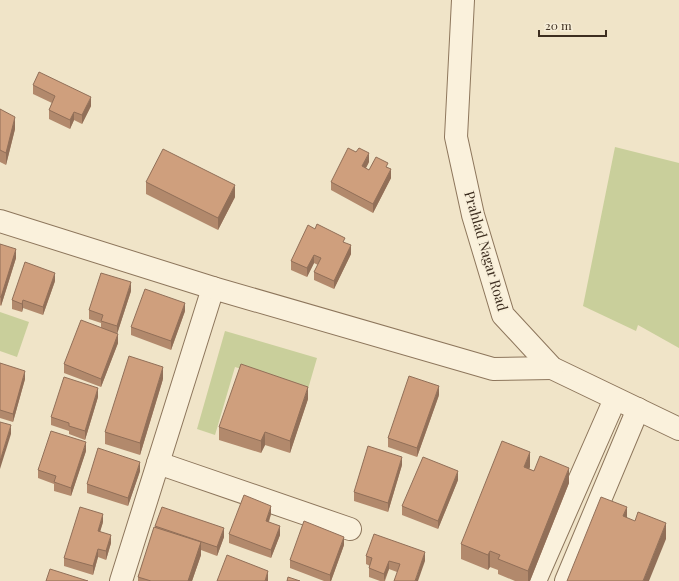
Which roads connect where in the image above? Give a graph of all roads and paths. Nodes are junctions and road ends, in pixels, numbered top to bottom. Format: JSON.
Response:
{"nodes":[{"id":1,"x":463,"y":0,"type":"edge"},
{"id":2,"x":0,"y":222,"type":"edge"},
{"id":3,"x":213,"y":288,"type":"junction"},
{"id":4,"x":552,"y":368,"type":"junction"},
{"id":5,"x":615,"y":399,"type":"junction"},
{"id":6,"x":638,"y":409,"type":"junction"},
{"id":7,"x":679,"y":429,"type":"edge"},
{"id":8,"x":158,"y":463,"type":"junction"},
{"id":9,"x":578,"y":484,"type":"junction"},
{"id":10,"x":602,"y":495,"type":"junction"},
{"id":11,"x":350,"y":530,"type":"dead end"},
{"id":12,"x":121,"y":581,"type":"edge"},
{"id":13,"x":535,"y":581,"type":"edge"},
{"id":14,"x":566,"y":581,"type":"edge"}],
"edges":[{"from":1,"to":4,"type":"street","name":"Prahlad Nagar Road"},
{"from":2,"to":3,"type":"street"},
{"from":3,"to":4,"type":"street"},
{"from":3,"to":8,"type":"street"},
{"from":4,"to":5,"type":"street","name":"Prahlad Nagar Road"},
{"from":5,"to":6,"type":"street","name":"Prahlad Nagar Road"},
{"from":5,"to":9,"type":"street"},
{"from":6,"to":7,"type":"street","name":"Prahlad Nagar Road"},
{"from":6,"to":10,"type":"street"},
{"from":8,"to":11,"type":"street"},
{"from":8,"to":12,"type":"street"},
{"from":9,"to":10,"type":"street"},
{"from":9,"to":13,"type":"street"},
{"from":10,"to":14,"type":"street"}]}
